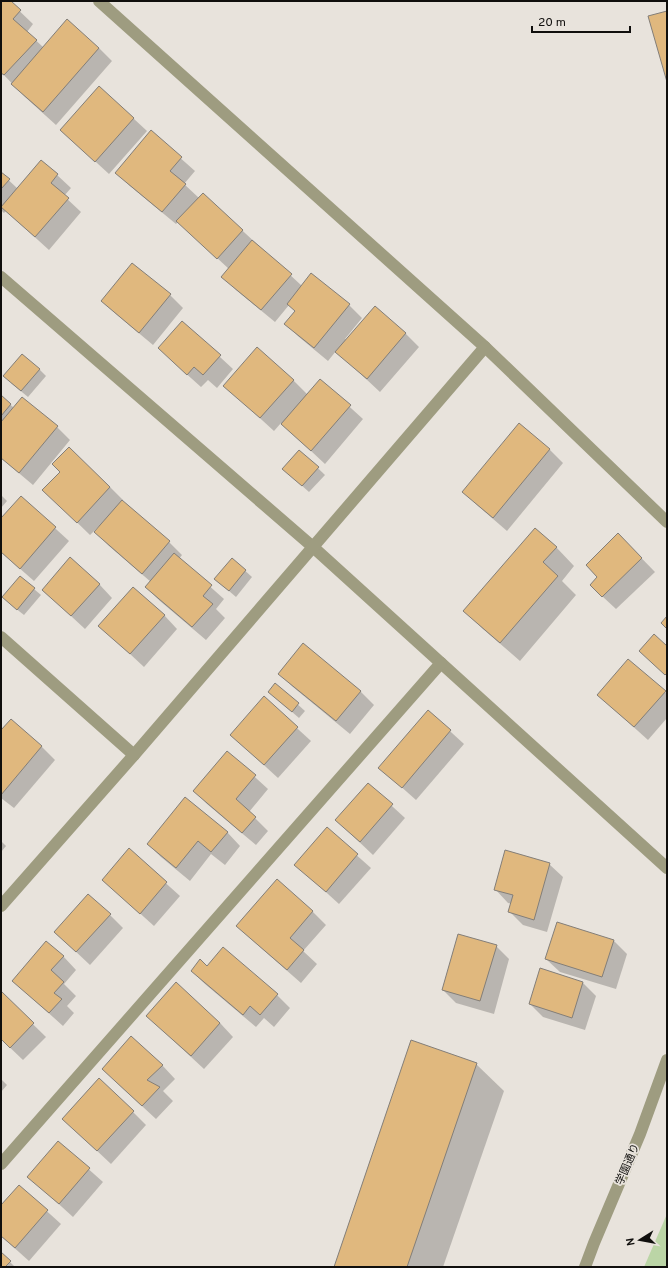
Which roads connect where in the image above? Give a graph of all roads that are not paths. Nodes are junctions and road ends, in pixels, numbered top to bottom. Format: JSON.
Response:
{"nodes":[{"id":1,"x":99,"y":1,"type":"edge"},
{"id":2,"x":1,"y":277,"type":"edge"},
{"id":3,"x":485,"y":346,"type":"junction"},
{"id":4,"x":667,"y":522,"type":"edge"},
{"id":5,"x":314,"y":548,"type":"junction"},
{"id":6,"x":1,"y":637,"type":"edge"},
{"id":7,"x":441,"y":663,"type":"junction"},
{"id":8,"x":134,"y":755,"type":"junction"},
{"id":9,"x":667,"y":868,"type":"edge"},
{"id":10,"x":1,"y":906,"type":"edge"},
{"id":11,"x":667,"y":1060,"type":"edge"},
{"id":12,"x":1,"y":1164,"type":"edge"},
{"id":13,"x":585,"y":1267,"type":"edge"}],
"edges":[{"from":1,"to":3,"type":"street"},
{"from":2,"to":5,"type":"street"},
{"from":3,"to":4,"type":"street"},
{"from":3,"to":5,"type":"street"},
{"from":5,"to":7,"type":"street"},
{"from":5,"to":8,"type":"street"},
{"from":6,"to":8,"type":"street"},
{"from":7,"to":9,"type":"street"},
{"from":7,"to":12,"type":"street"},
{"from":8,"to":10,"type":"street"},
{"from":11,"to":13,"type":"street","name":"学園通り"}]}
